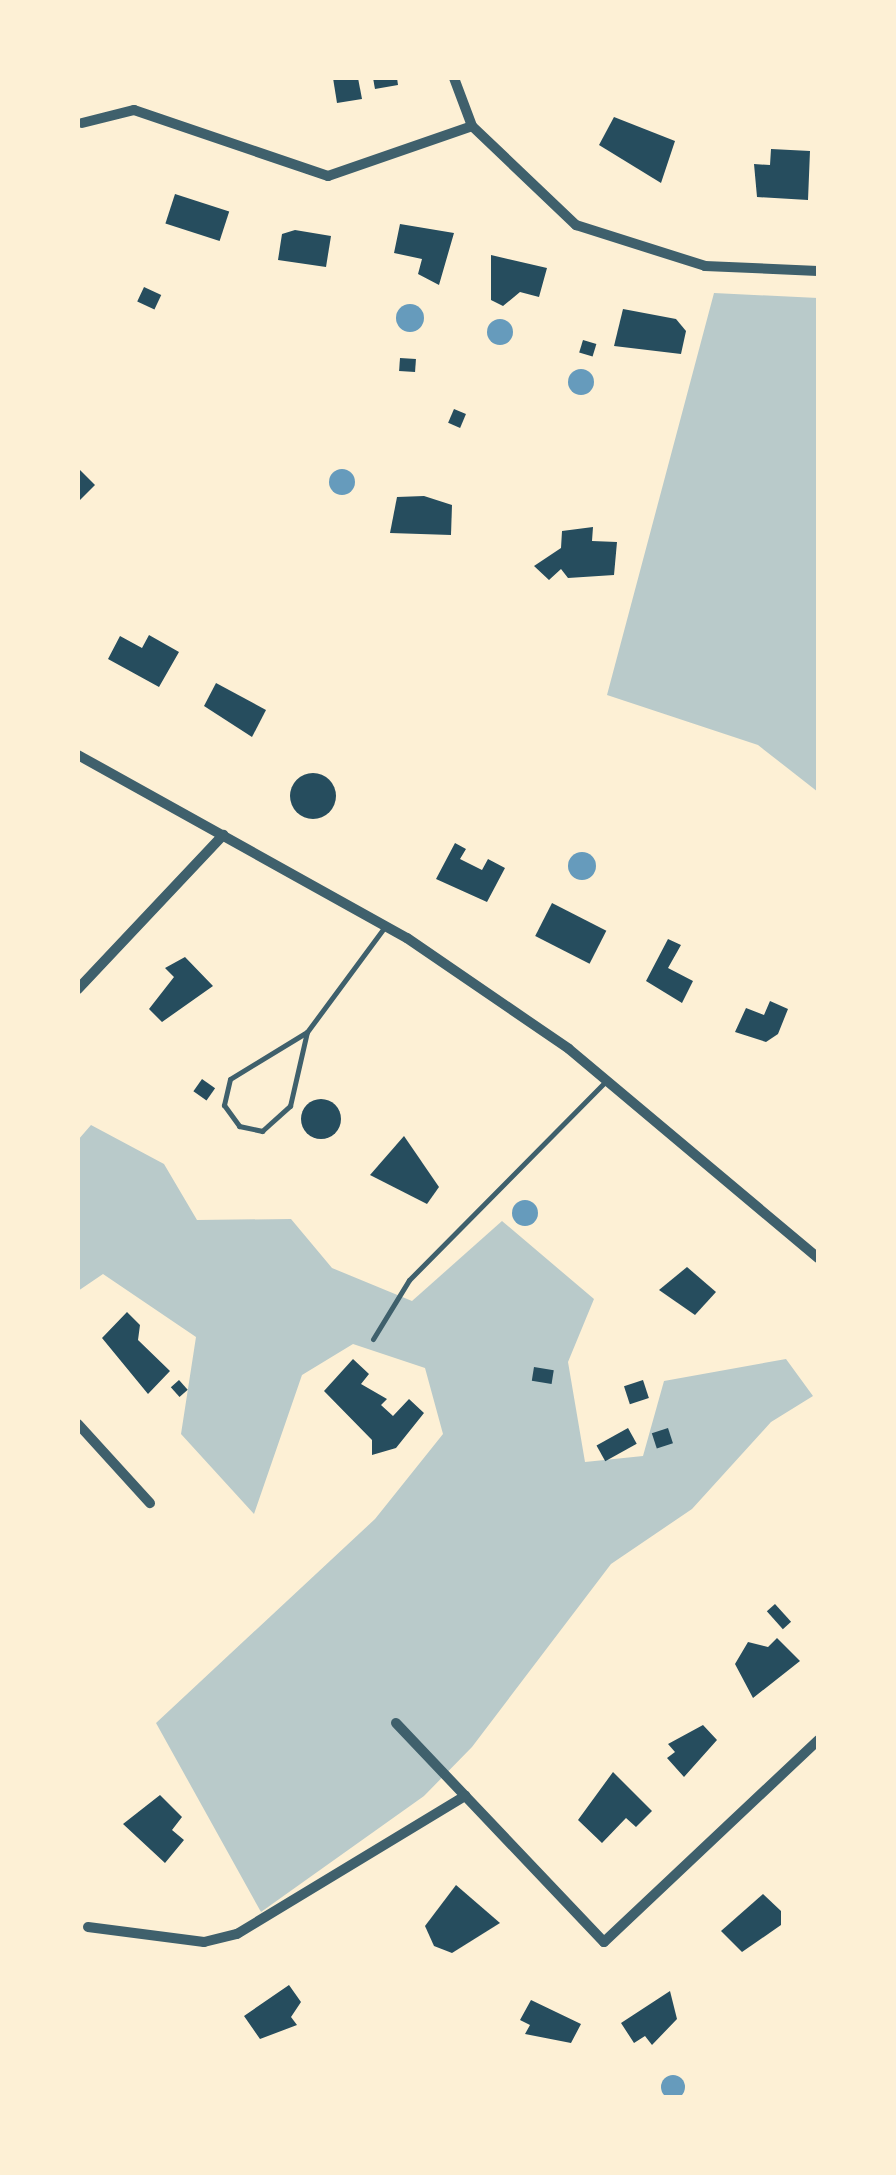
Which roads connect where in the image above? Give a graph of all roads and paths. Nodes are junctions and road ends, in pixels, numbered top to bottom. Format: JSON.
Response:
{"nodes":[{"id":1,"x":454,"y":78,"type":"edge"},
{"id":2,"x":82,"y":123,"type":"dead end"},
{"id":3,"x":472,"y":126,"type":"junction"},
{"id":4,"x":818,"y":271,"type":"edge"},
{"id":5,"x":78,"y":755,"type":"edge"},
{"id":6,"x":223,"y":835,"type":"junction"},
{"id":7,"x":386,"y":926,"type":"junction"},
{"id":8,"x":78,"y":988,"type":"edge"},
{"id":9,"x":307,"y":1032,"type":"junction"},
{"id":10,"x":606,"y":1081,"type":"junction"},
{"id":11,"x":818,"y":1258,"type":"edge"},
{"id":12,"x":374,"y":1339,"type":"dead end"},
{"id":13,"x":78,"y":1424,"type":"edge"},
{"id":14,"x":150,"y":1502,"type":"dead end"},
{"id":15,"x":396,"y":1723,"type":"dead end"},
{"id":16,"x":818,"y":1740,"type":"edge"},
{"id":17,"x":465,"y":1796,"type":"junction"},
{"id":18,"x":88,"y":1926,"type":"dead end"}],
"edges":[{"from":1,"to":3,"type":"street"},
{"from":2,"to":3,"type":"street"},
{"from":3,"to":4,"type":"street"},
{"from":5,"to":6,"type":"street"},
{"from":6,"to":7,"type":"street"},
{"from":6,"to":8,"type":"street"},
{"from":7,"to":9,"type":"lane"},
{"from":7,"to":10,"type":"street"},
{"from":9,"to":9,"type":"lane"},
{"from":10,"to":11,"type":"street"},
{"from":10,"to":12,"type":"lane"},
{"from":13,"to":14,"type":"street"},
{"from":15,"to":17,"type":"street"},
{"from":16,"to":17,"type":"street"},
{"from":17,"to":18,"type":"street"}]}
